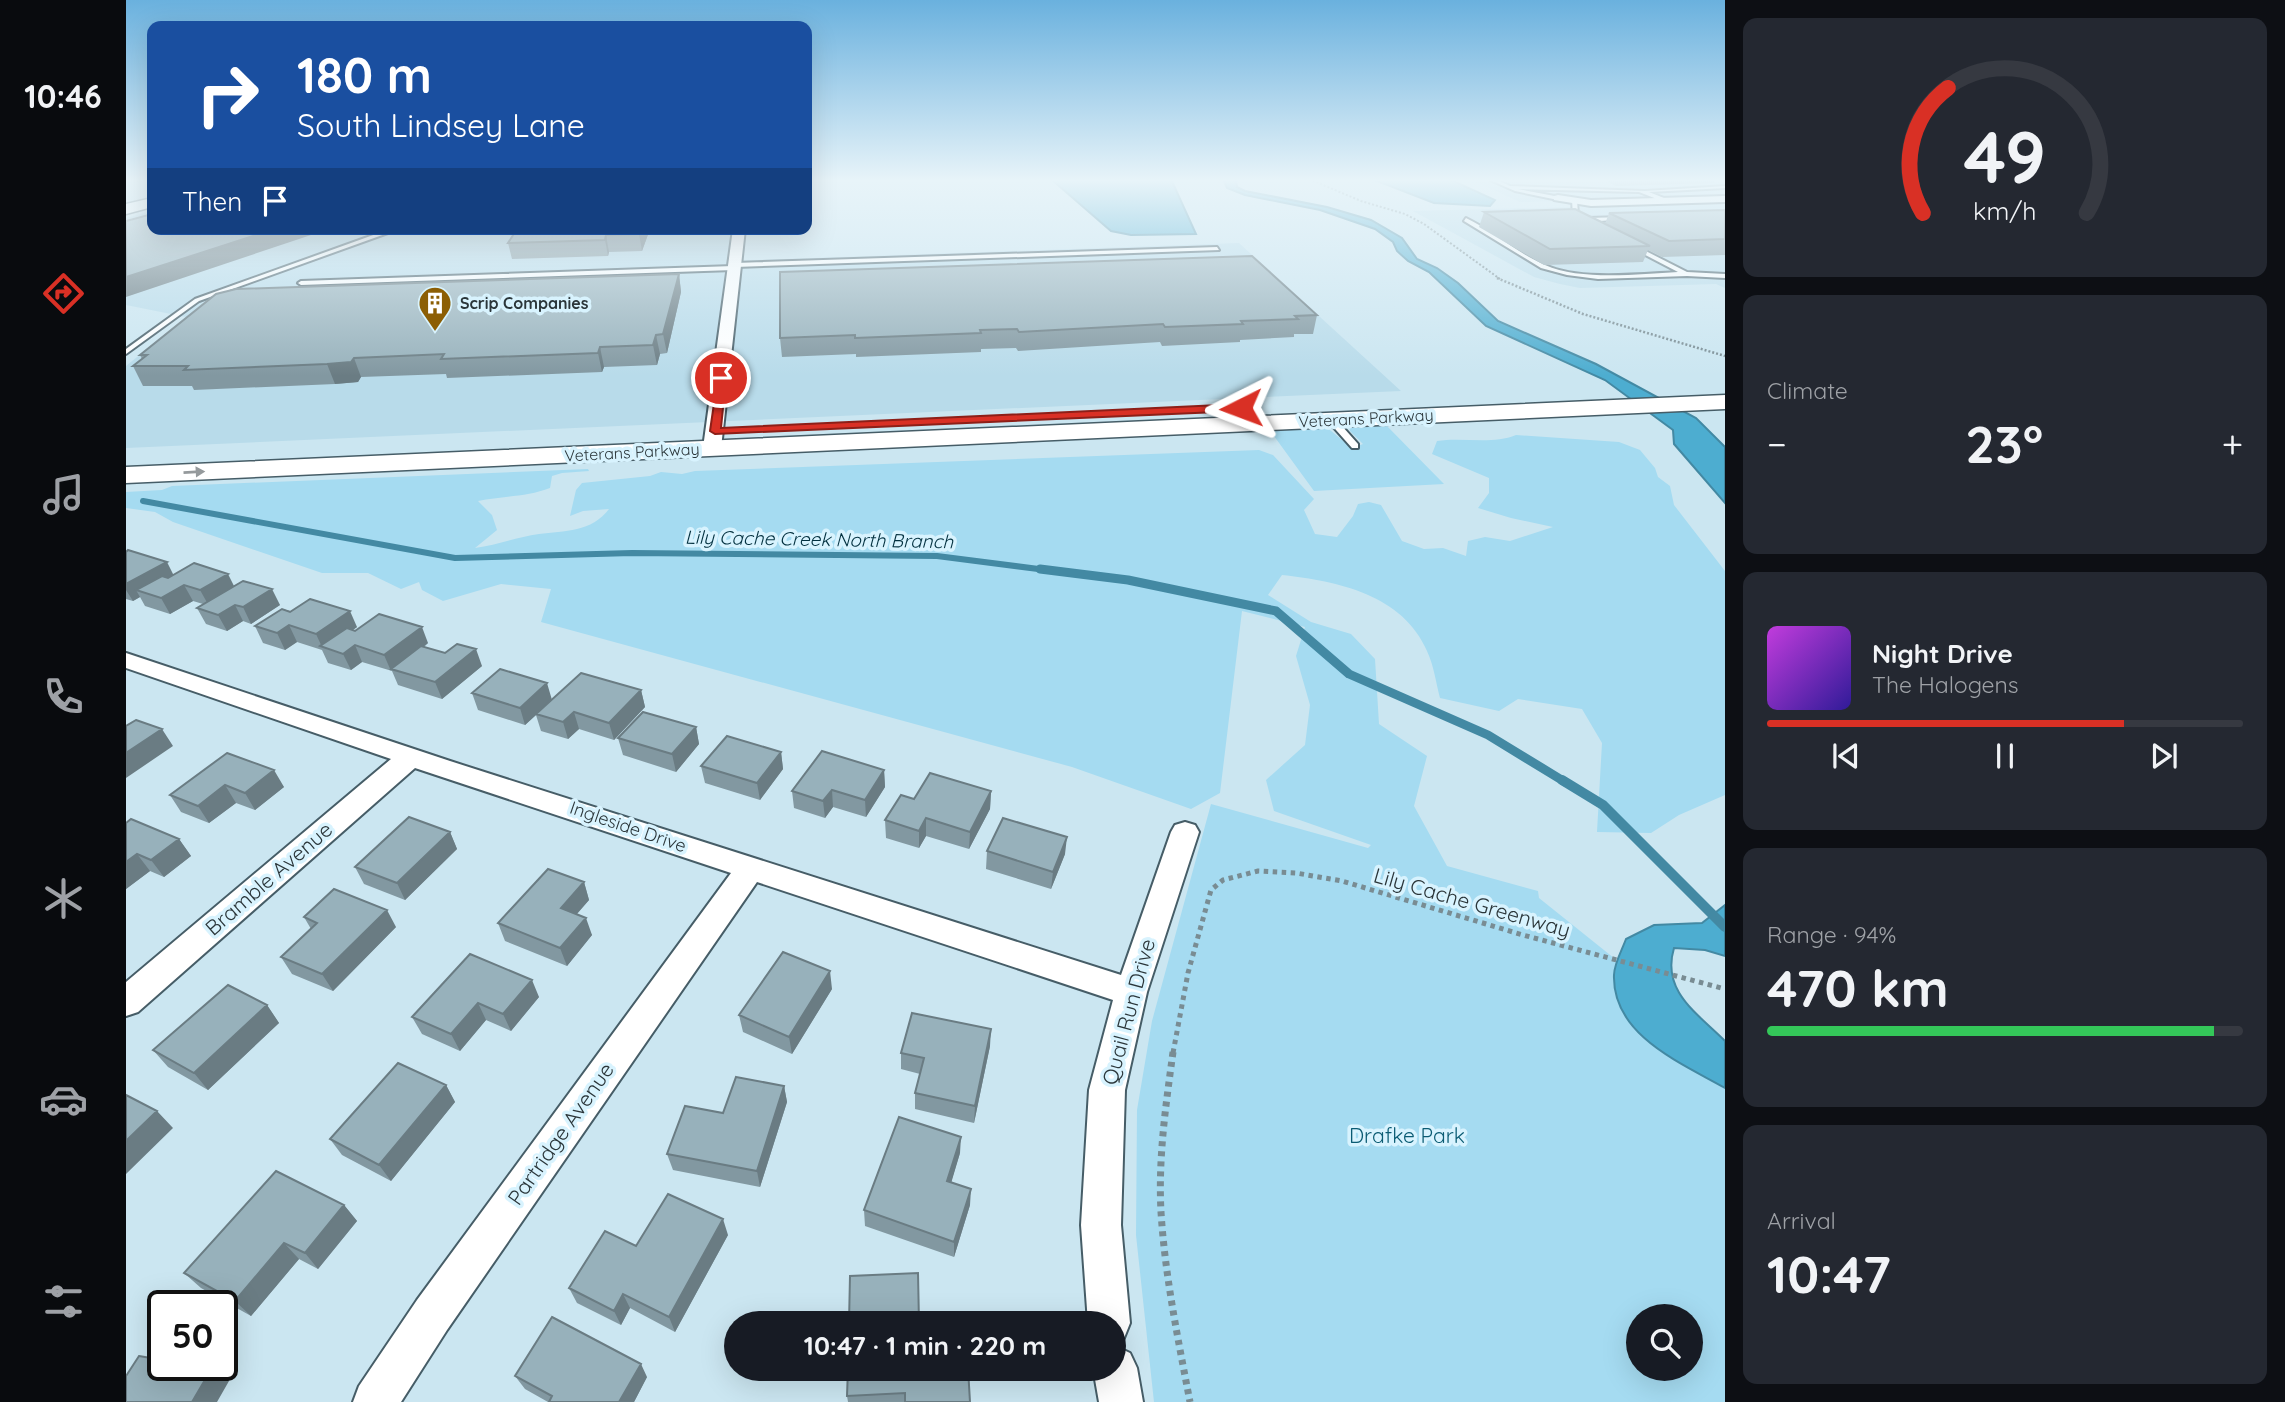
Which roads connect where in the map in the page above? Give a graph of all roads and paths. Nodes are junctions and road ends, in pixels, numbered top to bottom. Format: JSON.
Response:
{"nodes":[{"id":1,"x":353,"y":244,"type":"edge"},
{"id":2,"x":737,"y":244,"type":"edge"},
{"id":3,"x":1452,"y":244,"type":"edge"},
{"id":4,"x":1506,"y":244,"type":"edge"},
{"id":5,"x":1629,"y":244,"type":"edge"},
{"id":6,"x":1217,"y":248,"type":"dead end"},
{"id":7,"x":734,"y":267,"type":"junction"},
{"id":8,"x":1687,"y":274,"type":"junction"},
{"id":9,"x":1724,"y":277,"type":"edge"},
{"id":10,"x":301,"y":283,"type":"dead end"},
{"id":11,"x":126,"y":352,"type":"edge"},
{"id":12,"x":1725,"y":356,"type":"edge"},
{"id":13,"x":1725,"y":387,"type":"edge"},
{"id":14,"x":1714,"y":403,"type":"edge"},
{"id":15,"x":1331,"y":419,"type":"junction"},
{"id":16,"x":714,"y":440,"type":"junction"},
{"id":17,"x":1355,"y":446,"type":"dead end"},
{"id":18,"x":126,"y":457,"type":"edge"},
{"id":19,"x":126,"y":475,"type":"edge"},
{"id":20,"x":133,"y":668,"type":"edge"},
{"id":21,"x":411,"y":757,"type":"junction"},
{"id":22,"x":1185,"y":832,"type":"dead end"},
{"id":23,"x":750,"y":869,"type":"junction"},
{"id":24,"x":1725,"y":989,"type":"edge"},
{"id":25,"x":1131,"y":992,"type":"junction"},
{"id":26,"x":126,"y":1002,"type":"edge"},
{"id":27,"x":1108,"y":1311,"type":"edge"},
{"id":28,"x":1117,"y":1381,"type":"edge"},
{"id":29,"x":375,"y":1402,"type":"edge"},
{"id":30,"x":1121,"y":1402,"type":"edge"},
{"id":31,"x":1190,"y":1402,"type":"edge"}],
"edges":[{"from":1,"to":11,"type":"lane"},
{"from":2,"to":7,"type":"street"},
{"from":3,"to":12,"type":"path"},
{"from":4,"to":8,"type":"lane"},
{"from":5,"to":8,"type":"lane"},
{"from":6,"to":7,"type":"lane"},
{"from":7,"to":10,"type":"lane"},
{"from":7,"to":16,"type":"street"},
{"from":8,"to":9,"type":"lane"},
{"from":13,"to":16,"type":"main road","name":"Veterans Parkway"},
{"from":14,"to":15,"type":"main road","name":"Veterans Parkway"},
{"from":15,"to":16,"type":"main road","name":"Veterans Parkway"},
{"from":15,"to":17,"type":"lane"},
{"from":16,"to":18,"type":"main road","name":"Veterans Parkway"},
{"from":19,"to":16,"type":"main road","name":"Veterans Parkway","one_way":true},
{"from":20,"to":21,"type":"street","name":"Ingleside Drive"},
{"from":21,"to":23,"type":"street","name":"Ingleside Drive"},
{"from":21,"to":26,"type":"street","name":"Bramble Avenue"},
{"from":22,"to":25,"type":"street","name":"Quail Run Drive"},
{"from":23,"to":25,"type":"street","name":"Ingleside Drive"},
{"from":23,"to":29,"type":"street","name":"Partridge Avenue"},
{"from":24,"to":31,"type":"path","name":"Lily Cache Greenway"},
{"from":25,"to":27,"type":"street","name":"Quail Run Drive"},
{"from":28,"to":30,"type":"street"}]}
